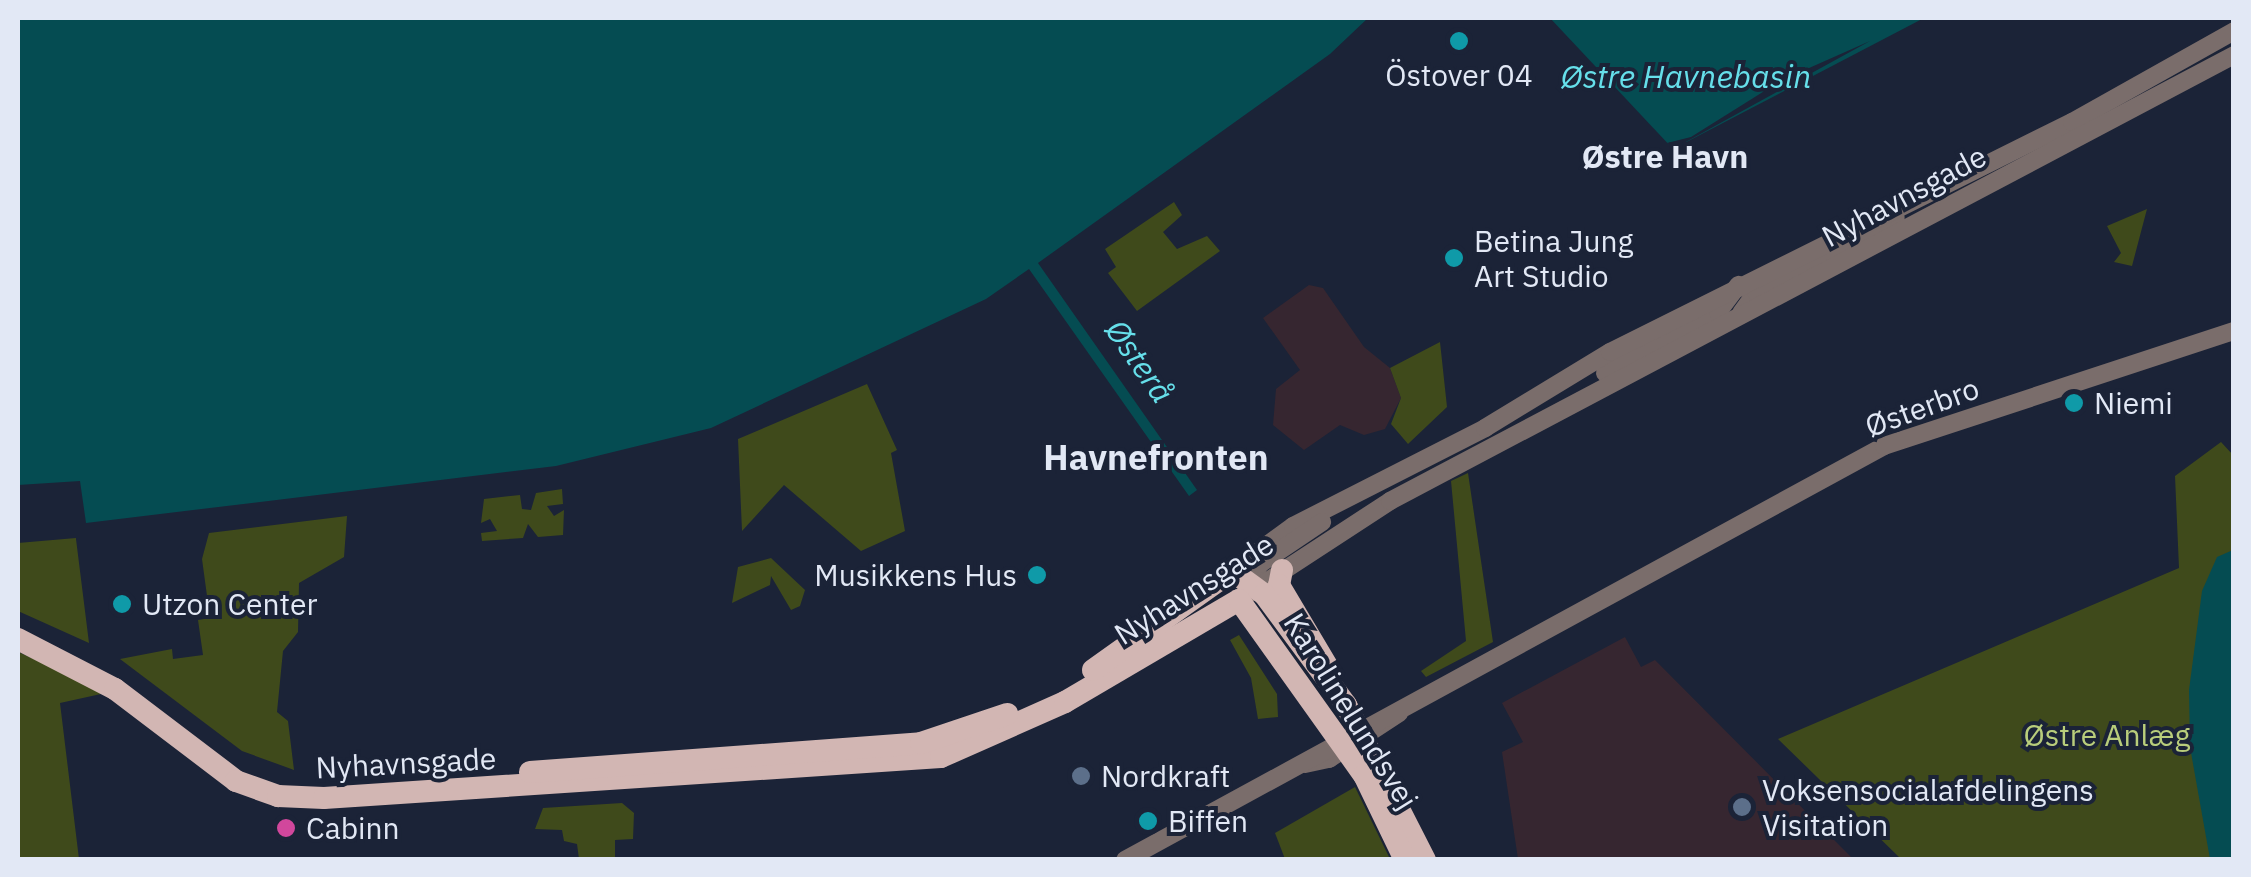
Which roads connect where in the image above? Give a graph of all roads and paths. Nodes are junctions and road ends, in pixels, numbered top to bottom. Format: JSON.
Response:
{"nodes":[{"id":1,"x":2234,"y":30,"type":"edge"},
{"id":2,"x":2234,"y":55,"type":"edge"},
{"id":3,"x":1937,"y":190,"type":"junction"},
{"id":4,"x":1738,"y":285,"type":"junction"},
{"id":5,"x":1741,"y":315,"type":"junction"},
{"id":6,"x":2234,"y":331,"type":"edge"},
{"id":7,"x":1536,"y":423,"type":"junction"},
{"id":8,"x":1282,"y":570,"type":"junction"},
{"id":9,"x":1246,"y":592,"type":"junction"},
{"id":10,"x":18,"y":625,"type":"edge"},
{"id":11,"x":18,"y":639,"type":"edge"},
{"id":12,"x":118,"y":683,"type":"junction"},
{"id":13,"x":1346,"y":705,"type":"junction"},
{"id":14,"x":1352,"y":738,"type":"junction"},
{"id":15,"x":1125,"y":860,"type":"edge"},
{"id":16,"x":1405,"y":860,"type":"edge"},
{"id":17,"x":1426,"y":860,"type":"edge"}],
"edges":[{"from":1,"to":3,"type":"street","name":"Nyhavnsgade"},
{"from":2,"to":5,"type":"street","name":"Nyhavnsgade"},
{"from":3,"to":4,"type":"street","name":"Nyhavnsgade"},
{"from":3,"to":5,"type":"street"},
{"from":4,"to":7,"type":"street"},
{"from":4,"to":9,"type":"street","name":"Nyhavnsgade"},
{"from":5,"to":7,"type":"street","name":"Nyhavnsgade"},
{"from":6,"to":14,"type":"street","name":"Østerbro"},
{"from":7,"to":8,"type":"street","name":"Nyhavnsgade"},
{"from":8,"to":9,"type":"street","name":"Nyhavnsgade"},
{"from":8,"to":13,"type":"main road"},
{"from":9,"to":12,"type":"main road","name":"Nyhavnsgade"},
{"from":9,"to":12,"type":"main road","name":"Nyhavnsgade"},
{"from":9,"to":13,"type":"main road","name":"Karolinelundsvej"},
{"from":9,"to":14,"type":"main road","name":"Karolinelundsvej"},
{"from":10,"to":12,"type":"main road"},
{"from":11,"to":12,"type":"main road"},
{"from":13,"to":14,"type":"main road","name":"Karolinelundsvej"},
{"from":14,"to":15,"type":"street","name":"Østerbro"},
{"from":14,"to":16,"type":"main road","name":"Karolinelundsvej"},
{"from":14,"to":17,"type":"main road","name":"Karolinelundsvej"}]}
